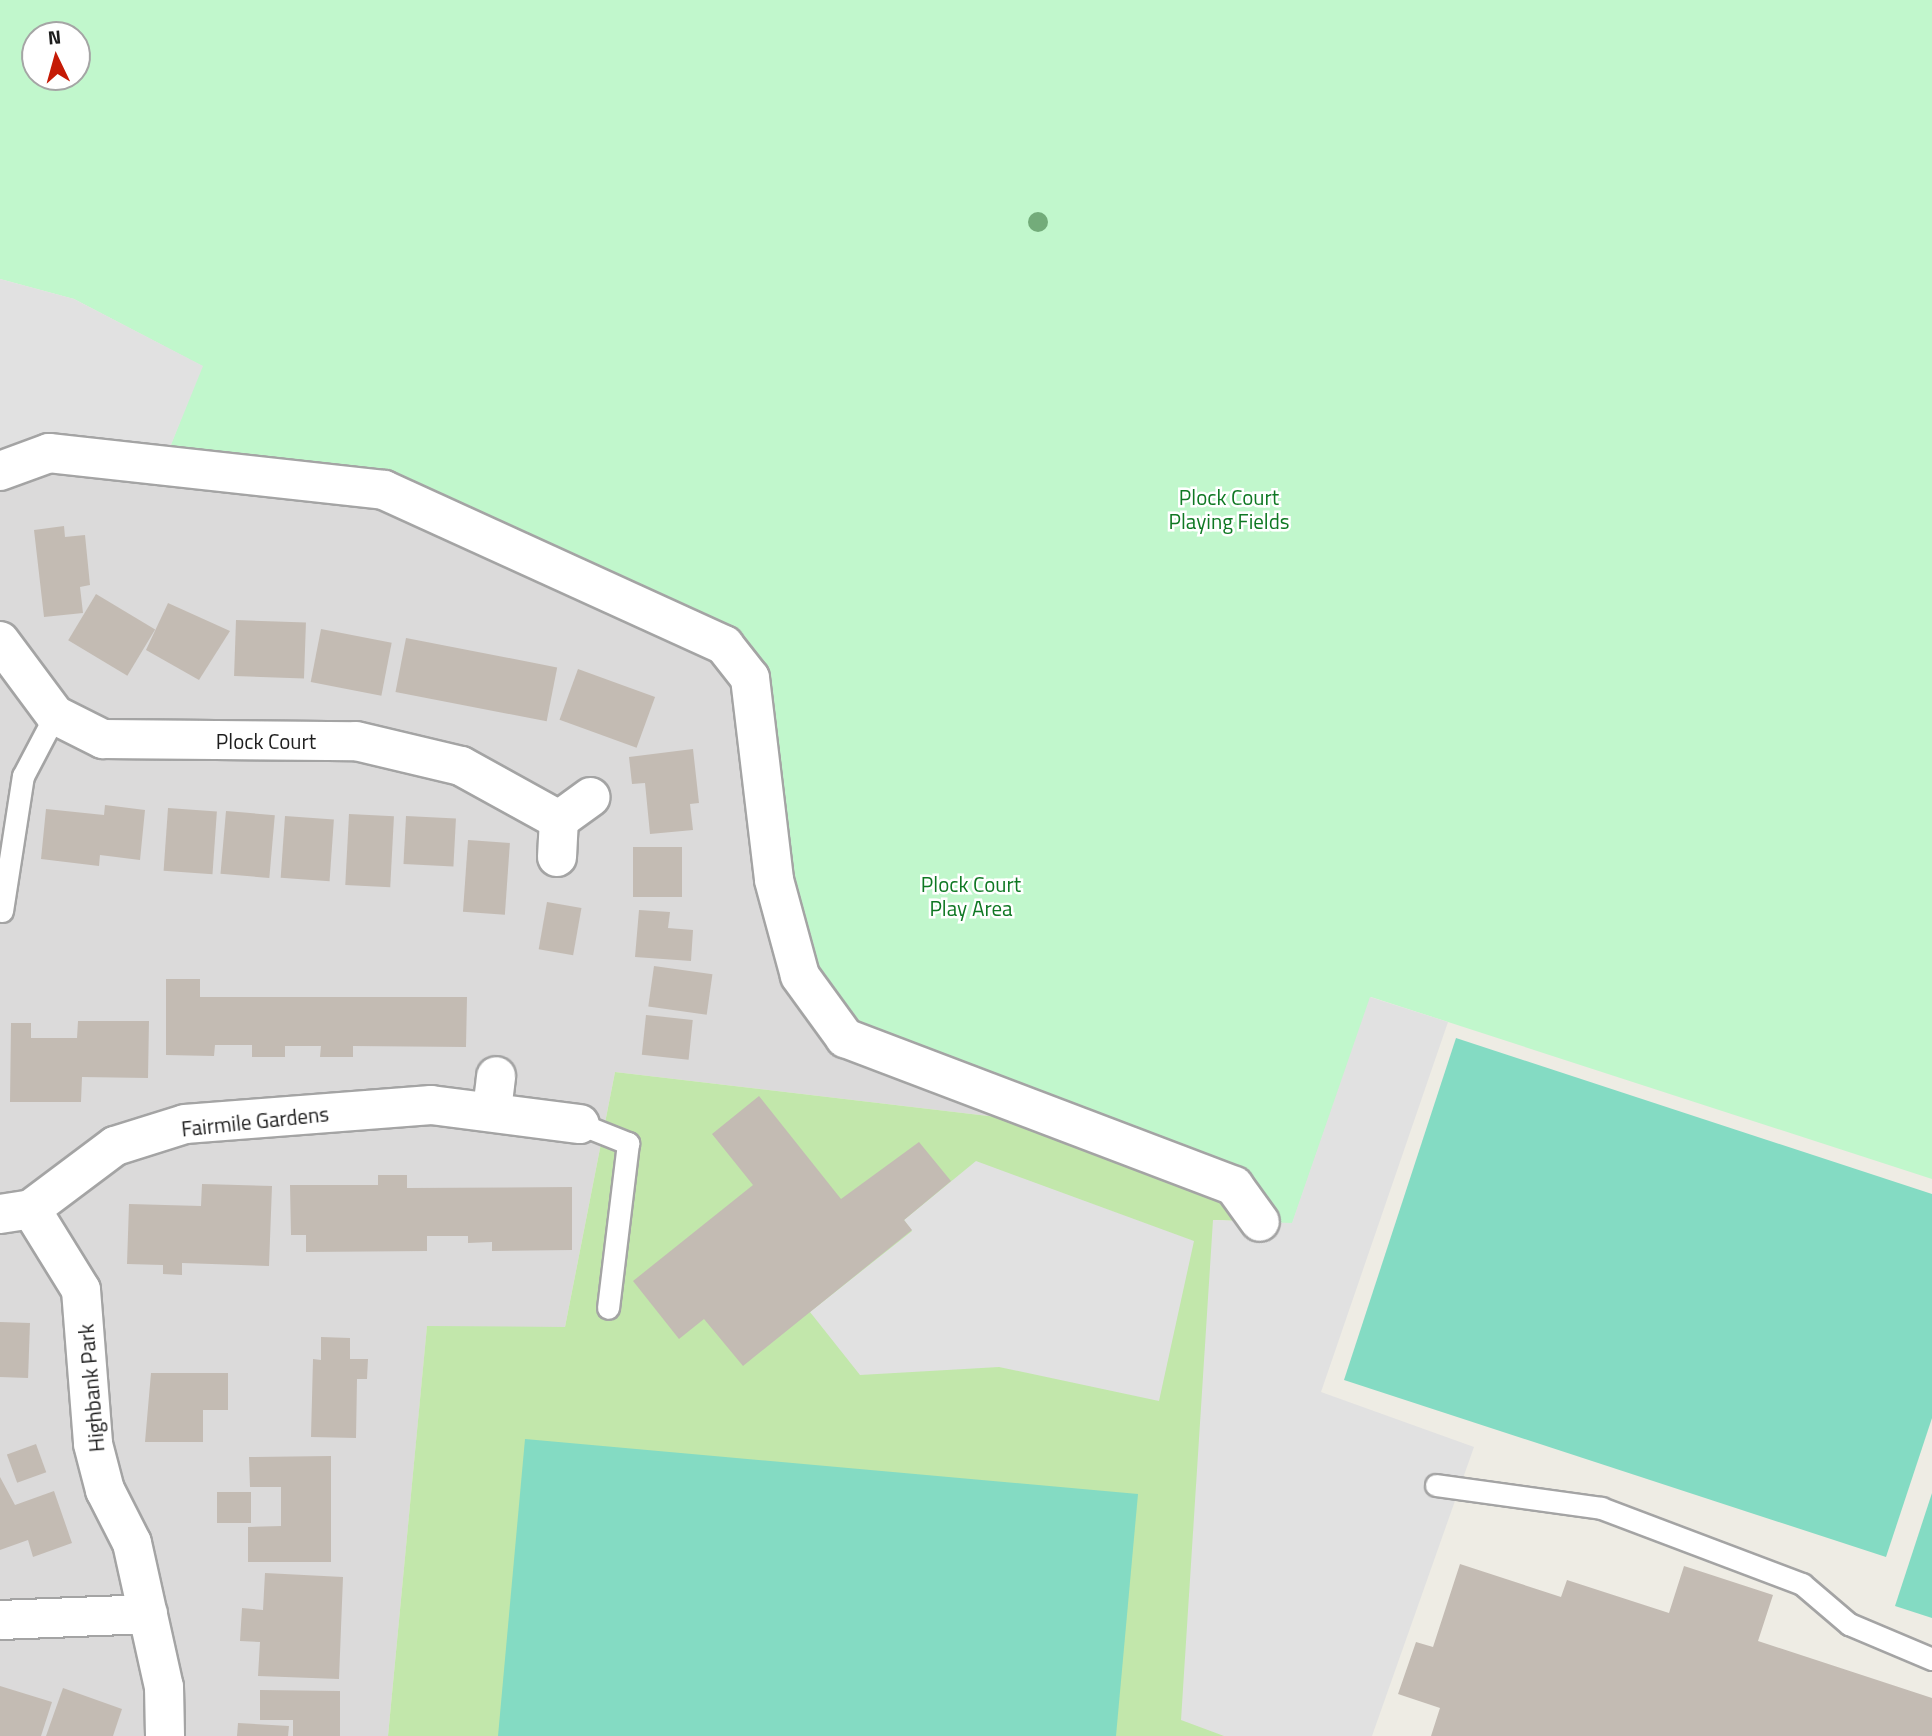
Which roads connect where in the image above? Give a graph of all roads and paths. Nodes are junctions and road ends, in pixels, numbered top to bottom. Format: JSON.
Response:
{"nodes":[{"id":1,"x":0,"y":471,"type":"edge"},
{"id":2,"x":0,"y":640,"type":"edge"},
{"id":3,"x":55,"y":715,"type":"junction"},
{"id":4,"x":591,"y":797,"type":"dead end"},
{"id":5,"x":559,"y":820,"type":"junction"},
{"id":6,"x":558,"y":857,"type":"dead end"},
{"id":7,"x":2,"y":911,"type":"dead end"},
{"id":8,"x":580,"y":1124,"type":"joint"},
{"id":9,"x":15,"y":1212,"type":"edge"},
{"id":10,"x":1260,"y":1222,"type":"dead end"},
{"id":11,"x":608,"y":1308,"type":"dead end"},
{"id":12,"x":1436,"y":1485,"type":"dead end"},
{"id":13,"x":148,"y":1614,"type":"junction"},
{"id":14,"x":0,"y":1620,"type":"edge"},
{"id":15,"x":1932,"y":1659,"type":"edge"},
{"id":16,"x":165,"y":1736,"type":"edge"}],
"edges":[{"from":1,"to":10,"type":"street"},
{"from":2,"to":3,"type":"street","name":"Plock Court"},
{"from":3,"to":5,"type":"street","name":"Plock Court"},
{"from":3,"to":7,"type":"lane"},
{"from":4,"to":5,"type":"street"},
{"from":5,"to":6,"type":"street"},
{"from":8,"to":9,"type":"street","name":"Fairmile Gardens"},
{"from":8,"to":11,"type":"lane"},
{"from":9,"to":13,"type":"street","name":"Highbank Park"},
{"from":12,"to":15,"type":"lane"},
{"from":13,"to":14,"type":"street"},
{"from":13,"to":16,"type":"street","name":"Highbank Park"}]}
